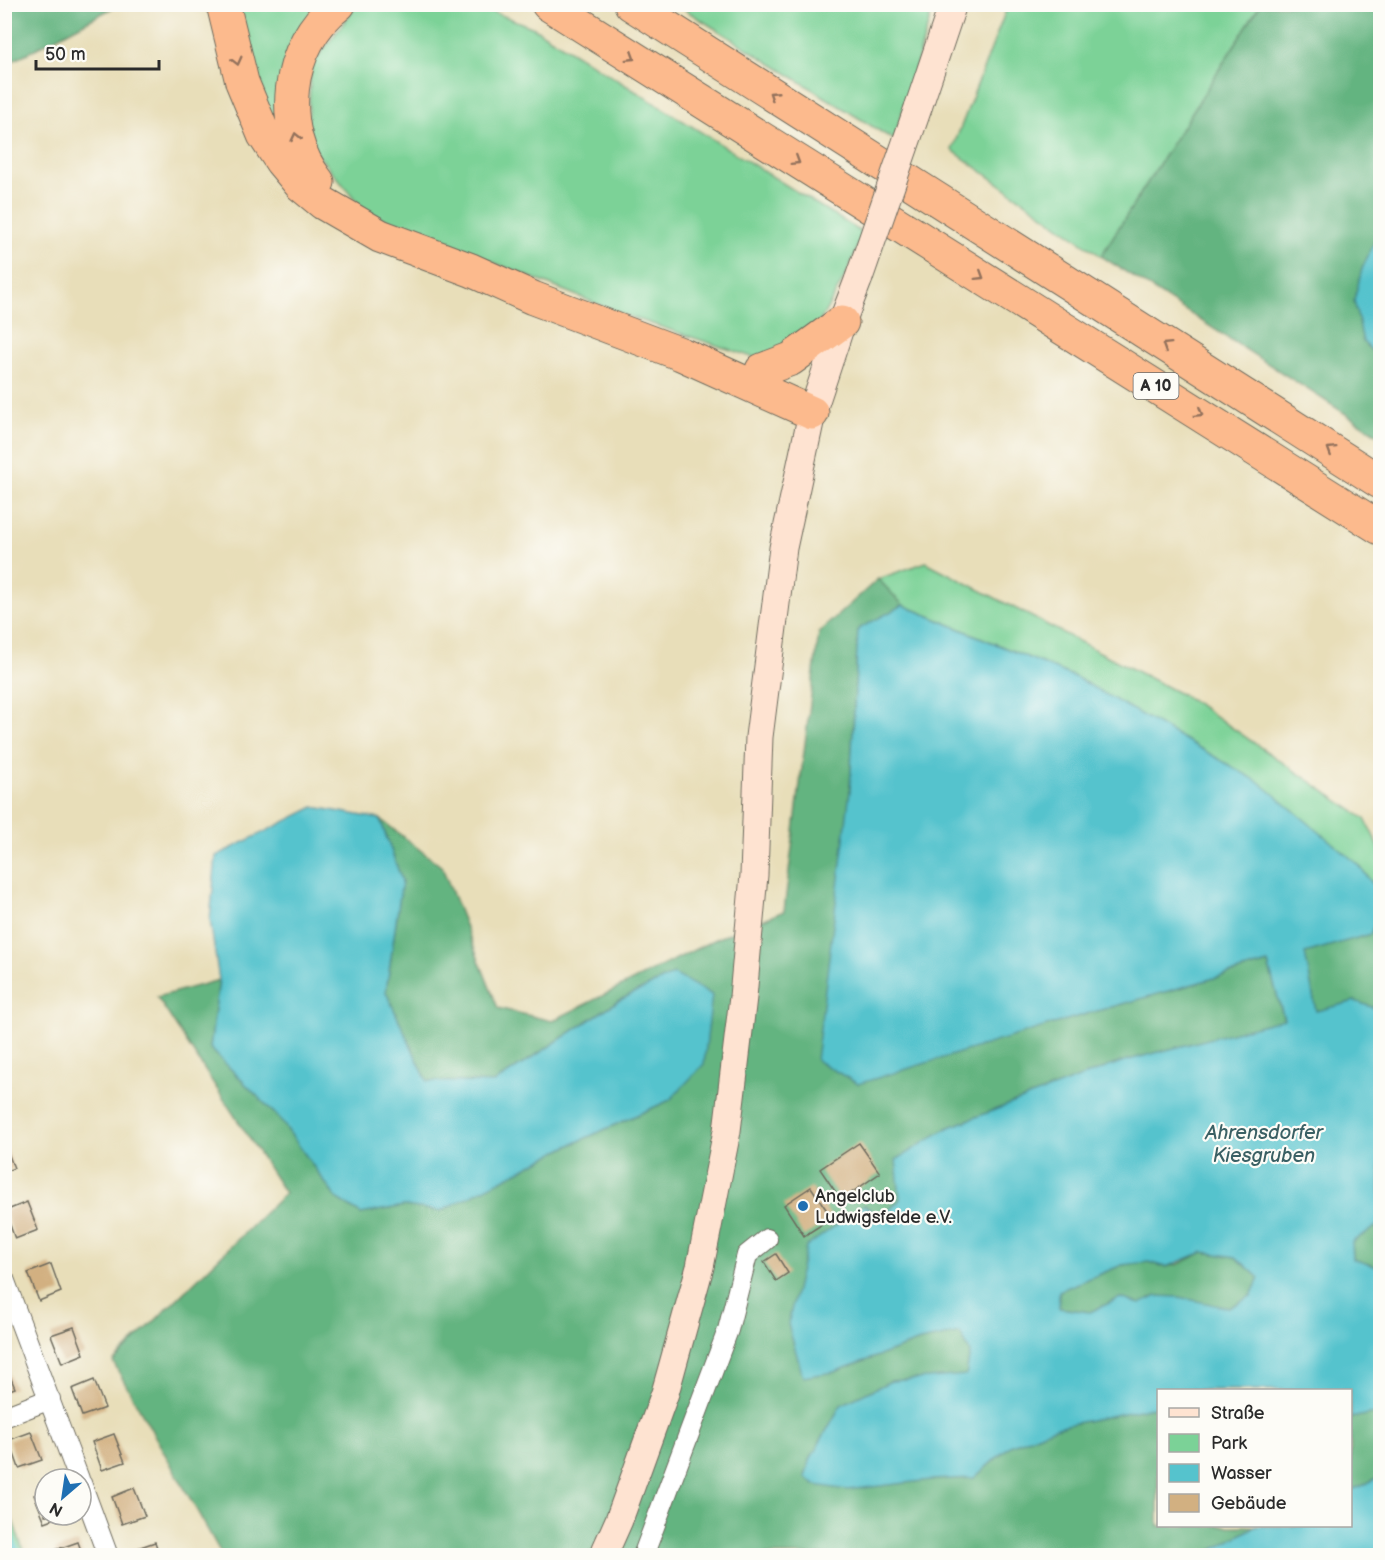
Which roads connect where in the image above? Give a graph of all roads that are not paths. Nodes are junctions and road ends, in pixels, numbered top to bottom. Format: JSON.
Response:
{"nodes":[{"id":1,"x":223,"y":4,"type":"edge"},
{"id":2,"x":339,"y":4,"type":"edge"},
{"id":3,"x":532,"y":4,"type":"edge"},
{"id":4,"x":548,"y":4,"type":"edge"},
{"id":5,"x":631,"y":4,"type":"edge"},
{"id":6,"x":953,"y":4,"type":"edge"},
{"id":7,"x":582,"y":26,"type":"junction"},
{"id":8,"x":350,"y":220,"type":"junction"},
{"id":9,"x":842,"y":322,"type":"junction"},
{"id":10,"x":681,"y":354,"type":"junction"},
{"id":11,"x":762,"y":370,"type":"junction"},
{"id":12,"x":815,"y":404,"type":"junction"},
{"id":13,"x":1380,"y":482,"type":"edge"},
{"id":14,"x":1380,"y":528,"type":"edge"},
{"id":15,"x":767,"y":1239,"type":"dead end"},
{"id":16,"x":4,"y":1279,"type":"edge"},
{"id":17,"x":50,"y":1400,"type":"junction"},
{"id":18,"x":4,"y":1417,"type":"edge"},
{"id":19,"x":75,"y":1467,"type":"edge"},
{"id":20,"x":93,"y":1516,"type":"edge"},
{"id":21,"x":108,"y":1556,"type":"edge"},
{"id":22,"x":603,"y":1556,"type":"edge"},
{"id":23,"x":643,"y":1556,"type":"edge"}],
"edges":[{"from":1,"to":8,"type":"highway","one_way":true},
{"from":8,"to":2,"type":"highway","one_way":true},
{"from":3,"to":7,"type":"highway"},
{"from":4,"to":7,"type":"highway","number":"A 10"},
{"from":13,"to":5,"type":"highway","number":"A 10","one_way":true},
{"from":6,"to":9,"type":"main road","bridge":true},
{"from":7,"to":14,"type":"highway","number":"A 10","one_way":true},
{"from":8,"to":10,"type":"highway"},
{"from":9,"to":11,"type":"highway"},
{"from":9,"to":12,"type":"main road"},
{"from":10,"to":11,"type":"highway"},
{"from":10,"to":12,"type":"highway"},
{"from":11,"to":12,"type":"highway"},
{"from":12,"to":22,"type":"main road"},
{"from":15,"to":23,"type":"street"},
{"from":16,"to":17,"type":"street"},
{"from":17,"to":18,"type":"street"},
{"from":17,"to":19,"type":"street"},
{"from":20,"to":21,"type":"street"}]}
